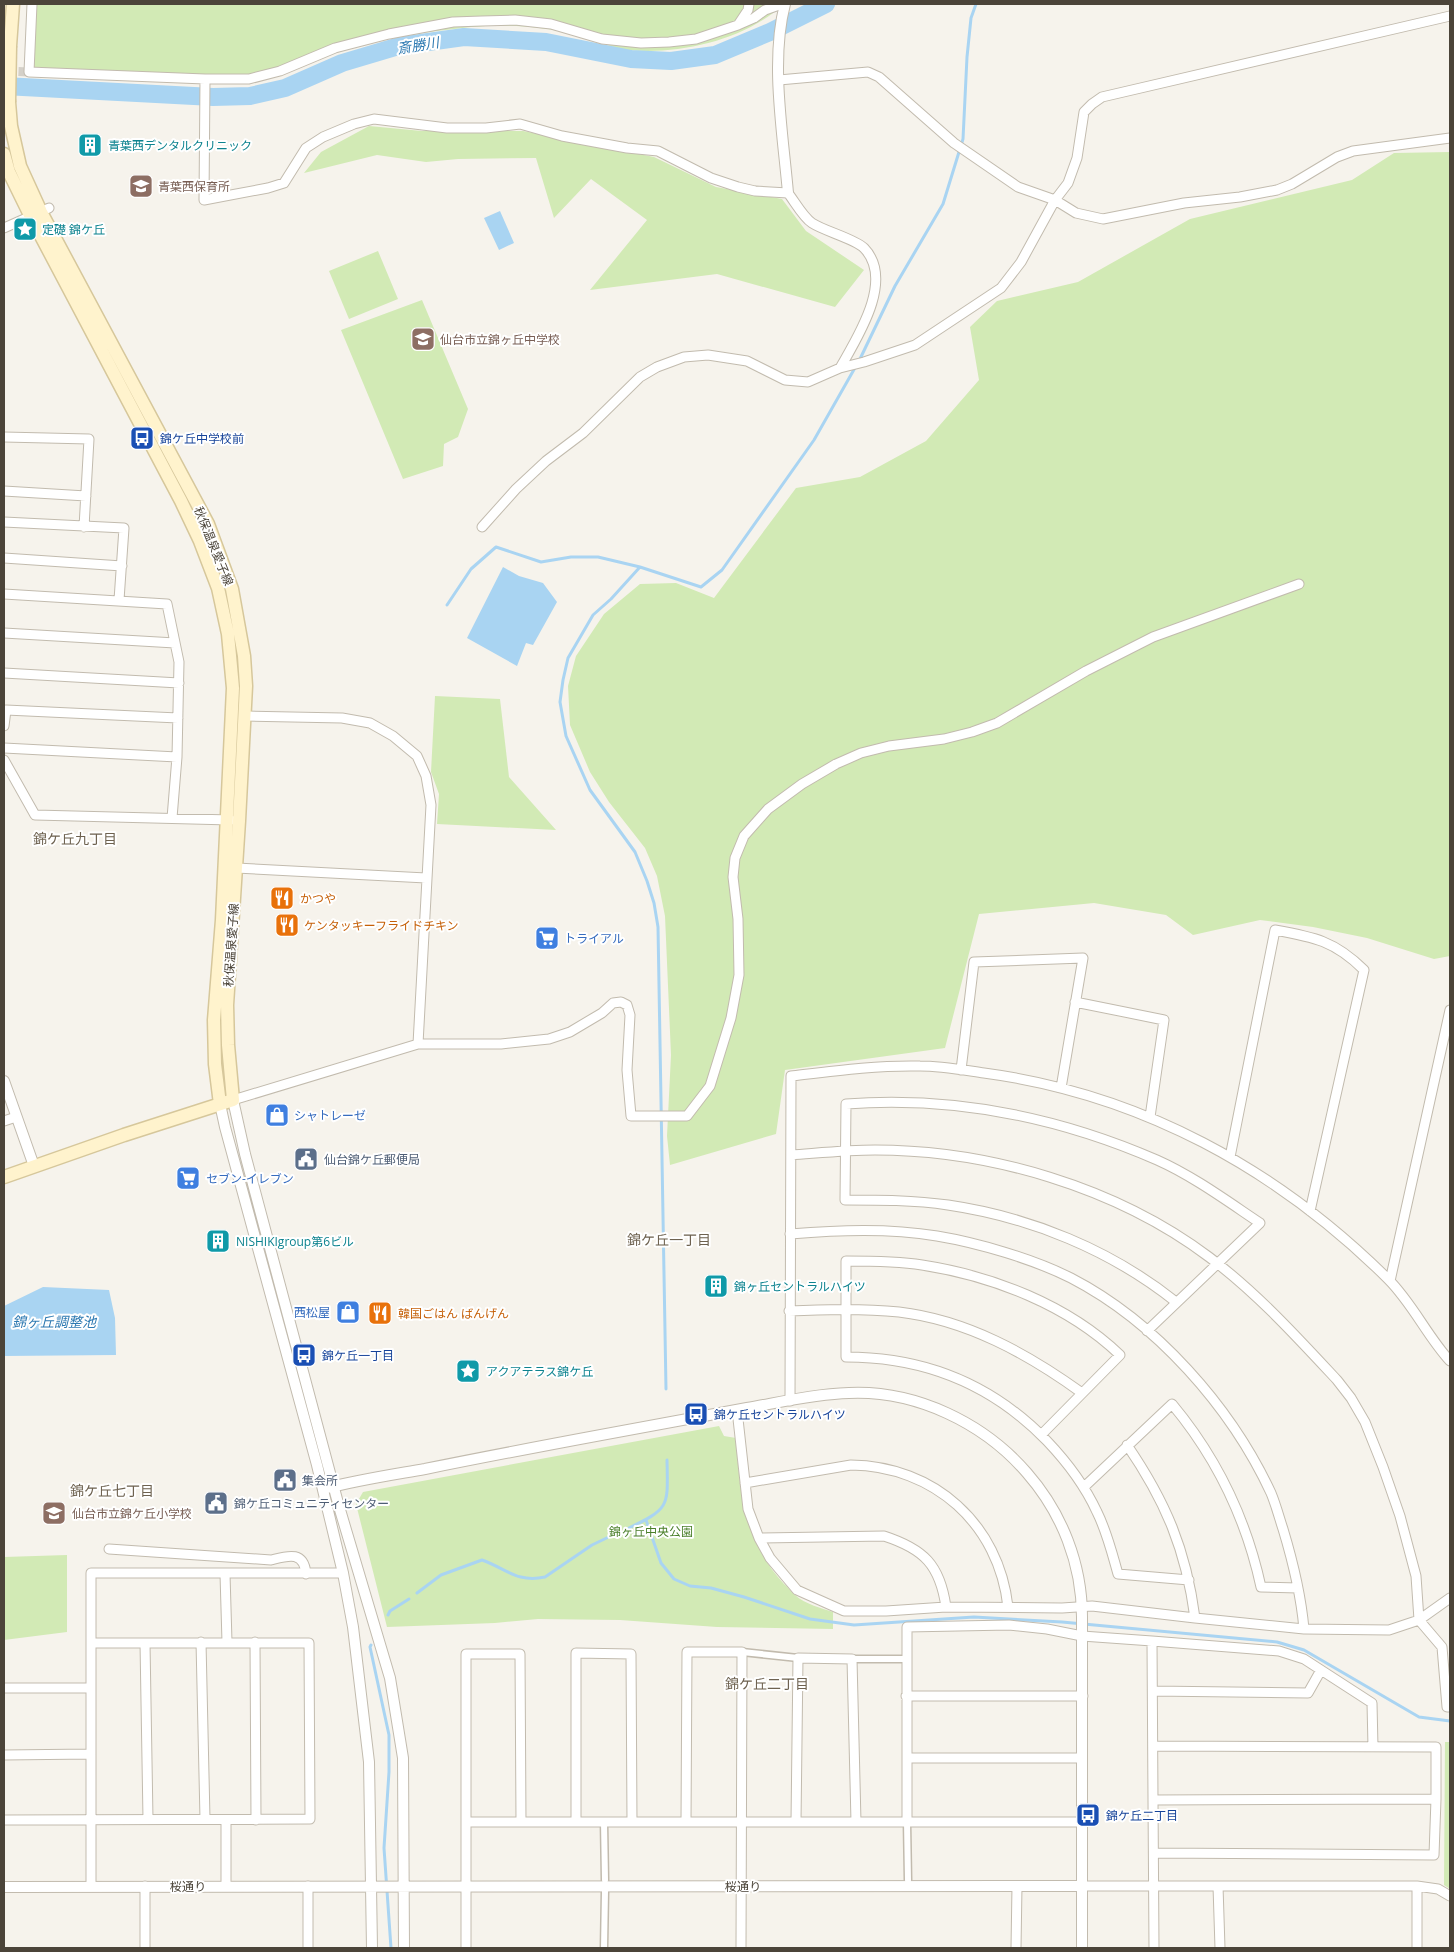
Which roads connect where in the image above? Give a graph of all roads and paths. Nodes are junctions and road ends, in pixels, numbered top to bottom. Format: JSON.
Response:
{"nodes":[{"id":1,"x":13,"y":4,"type":"edge"},
{"id":2,"x":32,"y":4,"type":"edge"},
{"id":3,"x":749,"y":4,"type":"edge"},
{"id":4,"x":784,"y":6,"type":"edge"},
{"id":5,"x":1450,"y":16,"type":"edge"},
{"id":6,"x":738,"y":25,"type":"junction"},
{"id":7,"x":779,"y":80,"type":"junction"},
{"id":8,"x":205,"y":81,"type":"junction"},
{"id":9,"x":1450,"y":138,"type":"edge"},
{"id":10,"x":4,"y":154,"type":"edge"},
{"id":11,"x":788,"y":193,"type":"junction"},
{"id":12,"x":1055,"y":200,"type":"junction"},
{"id":13,"x":41,"y":212,"type":"junction"},
{"id":14,"x":4,"y":228,"type":"edge"},
{"id":15,"x":844,"y":367,"type":"junction"},
{"id":16,"x":4,"y":436,"type":"edge"},
{"id":17,"x":4,"y":492,"type":"edge"},
{"id":18,"x":86,"y":496,"type":"junction"},
{"id":19,"x":4,"y":522,"type":"edge"},
{"id":20,"x":84,"y":527,"type":"junction"},
{"id":21,"x":482,"y":528,"type":"dead end"},
{"id":22,"x":4,"y":558,"type":"edge"},
{"id":23,"x":122,"y":566,"type":"junction"},
{"id":24,"x":1299,"y":584,"type":"dead end"},
{"id":25,"x":4,"y":594,"type":"edge"},
{"id":26,"x":119,"y":600,"type":"junction"},
{"id":27,"x":4,"y":633,"type":"edge"},
{"id":28,"x":176,"y":643,"type":"junction"},
{"id":29,"x":4,"y":673,"type":"edge"},
{"id":30,"x":179,"y":682,"type":"junction"},
{"id":31,"x":245,"y":716,"type":"junction"},
{"id":32,"x":178,"y":718,"type":"junction"},
{"id":33,"x":4,"y":726,"type":"edge"},
{"id":34,"x":4,"y":748,"type":"edge"},
{"id":35,"x":177,"y":757,"type":"junction"},
{"id":36,"x":4,"y":760,"type":"edge"},
{"id":37,"x":172,"y":818,"type":"junction"},
{"id":38,"x":226,"y":820,"type":"junction"},
{"id":39,"x":239,"y":821,"type":"junction"},
{"id":40,"x":236,"y":868,"type":"junction"},
{"id":41,"x":426,"y":878,"type":"junction"},
{"id":42,"x":1075,"y":1002,"type":"junction"},
{"id":43,"x":1450,"y":1010,"type":"edge"},
{"id":44,"x":418,"y":1044,"type":"junction"},
{"id":45,"x":961,"y":1070,"type":"junction"},
{"id":46,"x":4,"y":1081,"type":"edge"},
{"id":47,"x":1060,"y":1088,"type":"junction"},
{"id":48,"x":233,"y":1100,"type":"junction"},
{"id":49,"x":220,"y":1104,"type":"junction"},
{"id":50,"x":16,"y":1117,"type":"junction"},
{"id":51,"x":1150,"y":1117,"type":"junction"},
{"id":52,"x":4,"y":1121,"type":"edge"},
{"id":53,"x":847,"y":1151,"type":"junction"},
{"id":54,"x":791,"y":1155,"type":"junction"},
{"id":55,"x":1230,"y":1157,"type":"junction"},
{"id":56,"x":34,"y":1166,"type":"junction"},
{"id":57,"x":4,"y":1177,"type":"edge"},
{"id":58,"x":1310,"y":1211,"type":"junction"},
{"id":59,"x":790,"y":1234,"type":"junction"},
{"id":60,"x":1218,"y":1264,"type":"junction"},
{"id":61,"x":1390,"y":1281,"type":"junction"},
{"id":62,"x":1176,"y":1302,"type":"junction"},
{"id":63,"x":845,"y":1308,"type":"junction"},
{"id":64,"x":789,"y":1311,"type":"junction"},
{"id":65,"x":1147,"y":1331,"type":"junction"},
{"id":66,"x":1450,"y":1361,"type":"edge"},
{"id":67,"x":1082,"y":1393,"type":"junction"},
{"id":68,"x":790,"y":1400,"type":"junction"},
{"id":69,"x":738,"y":1410,"type":"junction"},
{"id":70,"x":1041,"y":1435,"type":"junction"},
{"id":71,"x":1128,"y":1445,"type":"junction"},
{"id":72,"x":745,"y":1483,"type":"junction"},
{"id":73,"x":334,"y":1486,"type":"junction"},
{"id":74,"x":1084,"y":1487,"type":"junction"},
{"id":75,"x":324,"y":1489,"type":"junction"},
{"id":76,"x":759,"y":1538,"type":"junction"},
{"id":77,"x":109,"y":1549,"type":"dead end"},
{"id":78,"x":344,"y":1573,"type":"junction"},
{"id":79,"x":225,"y":1574,"type":"junction"},
{"id":80,"x":306,"y":1574,"type":"junction"},
{"id":81,"x":1189,"y":1580,"type":"junction"},
{"id":82,"x":1298,"y":1588,"type":"junction"},
{"id":83,"x":1450,"y":1598,"type":"edge"},
{"id":84,"x":946,"y":1606,"type":"junction"},
{"id":85,"x":1082,"y":1606,"type":"junction"},
{"id":86,"x":1008,"y":1607,"type":"junction"},
{"id":87,"x":1195,"y":1618,"type":"junction"},
{"id":88,"x":1419,"y":1620,"type":"junction"},
{"id":89,"x":1082,"y":1627,"type":"junction"},
{"id":90,"x":1304,"y":1629,"type":"junction"},
{"id":91,"x":1152,"y":1641,"type":"junction"},
{"id":92,"x":145,"y":1642,"type":"junction"},
{"id":93,"x":201,"y":1642,"type":"junction"},
{"id":94,"x":227,"y":1642,"type":"junction"},
{"id":95,"x":255,"y":1642,"type":"junction"},
{"id":96,"x":91,"y":1643,"type":"junction"},
{"id":97,"x":742,"y":1652,"type":"junction"},
{"id":98,"x":798,"y":1658,"type":"junction"},
{"id":99,"x":852,"y":1658,"type":"junction"},
{"id":100,"x":907,"y":1658,"type":"junction"},
{"id":101,"x":1320,"y":1670,"type":"junction"},
{"id":102,"x":4,"y":1688,"type":"edge"},
{"id":103,"x":91,"y":1688,"type":"junction"},
{"id":104,"x":1153,"y":1691,"type":"junction"},
{"id":105,"x":906,"y":1696,"type":"junction"},
{"id":106,"x":1082,"y":1696,"type":"junction"},
{"id":107,"x":1450,"y":1707,"type":"edge"},
{"id":108,"x":1153,"y":1746,"type":"junction"},
{"id":109,"x":1373,"y":1747,"type":"junction"},
{"id":110,"x":4,"y":1754,"type":"edge"},
{"id":111,"x":91,"y":1754,"type":"junction"},
{"id":112,"x":907,"y":1758,"type":"junction"},
{"id":113,"x":1082,"y":1758,"type":"junction"},
{"id":114,"x":1436,"y":1799,"type":"junction"},
{"id":115,"x":1154,"y":1800,"type":"junction"},
{"id":116,"x":90,"y":1819,"type":"junction"},
{"id":117,"x":148,"y":1819,"type":"junction"},
{"id":118,"x":205,"y":1819,"type":"junction"},
{"id":119,"x":4,"y":1820,"type":"edge"},
{"id":120,"x":226,"y":1820,"type":"junction"},
{"id":121,"x":256,"y":1820,"type":"junction"},
{"id":122,"x":467,"y":1822,"type":"junction"},
{"id":123,"x":520,"y":1822,"type":"junction"},
{"id":124,"x":576,"y":1822,"type":"junction"},
{"id":125,"x":604,"y":1822,"type":"junction"},
{"id":126,"x":632,"y":1822,"type":"junction"},
{"id":127,"x":686,"y":1822,"type":"junction"},
{"id":128,"x":741,"y":1822,"type":"junction"},
{"id":129,"x":796,"y":1822,"type":"junction"},
{"id":130,"x":856,"y":1822,"type":"junction"},
{"id":131,"x":907,"y":1822,"type":"junction"},
{"id":132,"x":1082,"y":1822,"type":"junction"},
{"id":133,"x":1155,"y":1853,"type":"junction"},
{"id":134,"x":605,"y":1880,"type":"dead end"},
{"id":135,"x":908,"y":1880,"type":"dead end"},
{"id":136,"x":91,"y":1886,"type":"junction"},
{"id":137,"x":145,"y":1886,"type":"junction"},
{"id":138,"x":226,"y":1886,"type":"junction"},
{"id":139,"x":308,"y":1886,"type":"junction"},
{"id":140,"x":741,"y":1886,"type":"junction"},
{"id":141,"x":1017,"y":1886,"type":"junction"},
{"id":142,"x":1082,"y":1886,"type":"junction"},
{"id":143,"x":1155,"y":1886,"type":"junction"},
{"id":144,"x":1218,"y":1886,"type":"junction"},
{"id":145,"x":1417,"y":1886,"type":"junction"},
{"id":146,"x":4,"y":1887,"type":"edge"},
{"id":147,"x":374,"y":1887,"type":"junction"},
{"id":148,"x":400,"y":1887,"type":"junction"},
{"id":149,"x":466,"y":1887,"type":"junction"},
{"id":150,"x":605,"y":1891,"type":"dead end"},
{"id":151,"x":1450,"y":1896,"type":"edge"},
{"id":152,"x":145,"y":1948,"type":"edge"},
{"id":153,"x":308,"y":1948,"type":"edge"},
{"id":154,"x":372,"y":1948,"type":"edge"},
{"id":155,"x":404,"y":1948,"type":"edge"},
{"id":156,"x":466,"y":1948,"type":"edge"},
{"id":157,"x":604,"y":1948,"type":"edge"},
{"id":158,"x":741,"y":1948,"type":"edge"},
{"id":159,"x":1016,"y":1948,"type":"edge"},
{"id":160,"x":1082,"y":1948,"type":"edge"},
{"id":161,"x":1154,"y":1948,"type":"edge"},
{"id":162,"x":1220,"y":1948,"type":"edge"},
{"id":163,"x":1417,"y":1948,"type":"edge"}],
"edges":[{"from":1,"to":13,"type":"main road","name":"秋保温泉愛子線","bridge":true},
{"from":2,"to":8,"type":"street"},
{"from":3,"to":6,"type":"street"},
{"from":4,"to":6,"type":"street"},
{"from":4,"to":7,"type":"street"},
{"from":5,"to":12,"type":"street"},
{"from":6,"to":8,"type":"street"},
{"from":7,"to":11,"type":"street"},
{"from":7,"to":12,"type":"street"},
{"from":8,"to":11,"type":"street"},
{"from":9,"to":12,"type":"street"},
{"from":10,"to":13,"type":"main road","name":"秋保温泉愛子線"},
{"from":11,"to":15,"type":"street"},
{"from":12,"to":15,"type":"street"},
{"from":13,"to":14,"type":"street"},
{"from":13,"to":31,"type":"main road","name":"秋保温泉愛子線"},
{"from":13,"to":38,"type":"main road","name":"秋保温泉愛子線"},
{"from":15,"to":21,"type":"street"},
{"from":16,"to":18,"type":"street"},
{"from":17,"to":18,"type":"street"},
{"from":18,"to":20,"type":"street"},
{"from":19,"to":20,"type":"street"},
{"from":20,"to":23,"type":"street"},
{"from":22,"to":23,"type":"street"},
{"from":23,"to":26,"type":"street"},
{"from":24,"to":44,"type":"street"},
{"from":25,"to":26,"type":"street"},
{"from":26,"to":28,"type":"street"},
{"from":27,"to":28,"type":"street"},
{"from":28,"to":30,"type":"street"},
{"from":29,"to":30,"type":"street"},
{"from":30,"to":32,"type":"street"},
{"from":31,"to":39,"type":"main road","name":"秋保温泉愛子線"},
{"from":31,"to":41,"type":"street"},
{"from":32,"to":33,"type":"street"},
{"from":32,"to":35,"type":"street"},
{"from":34,"to":35,"type":"street"},
{"from":35,"to":37,"type":"street"},
{"from":36,"to":37,"type":"street"},
{"from":37,"to":38,"type":"street"},
{"from":38,"to":39,"type":"street"},
{"from":38,"to":49,"type":"main road","name":"秋保温泉愛子線"},
{"from":39,"to":40,"type":"main road","name":"秋保温泉愛子線"},
{"from":40,"to":41,"type":"street"},
{"from":40,"to":48,"type":"main road","name":"秋保温泉愛子線"},
{"from":41,"to":44,"type":"street"},
{"from":42,"to":45,"type":"street"},
{"from":42,"to":47,"type":"street"},
{"from":42,"to":51,"type":"street"},
{"from":43,"to":61,"type":"street"},
{"from":44,"to":48,"type":"street"},
{"from":45,"to":47,"type":"street"},
{"from":45,"to":54,"type":"street"},
{"from":46,"to":50,"type":"street"},
{"from":47,"to":51,"type":"street"},
{"from":48,"to":49,"type":"main road"},
{"from":48,"to":73,"type":"street"},
{"from":49,"to":56,"type":"main road"},
{"from":49,"to":75,"type":"street"},
{"from":50,"to":52,"type":"street"},
{"from":50,"to":56,"type":"street"},
{"from":51,"to":55,"type":"street"},
{"from":53,"to":54,"type":"street"},
{"from":53,"to":60,"type":"street"},
{"from":53,"to":60,"type":"street"},
{"from":53,"to":62,"type":"street"},
{"from":54,"to":59,"type":"street"},
{"from":55,"to":58,"type":"street"},
{"from":55,"to":58,"type":"street"},
{"from":56,"to":57,"type":"main road"},
{"from":58,"to":61,"type":"street"},
{"from":59,"to":64,"type":"street"},
{"from":59,"to":65,"type":"street"},
{"from":60,"to":62,"type":"street"},
{"from":60,"to":88,"type":"street"},
{"from":61,"to":66,"type":"street"},
{"from":62,"to":65,"type":"street"},
{"from":63,"to":64,"type":"street"},
{"from":63,"to":67,"type":"street"},
{"from":63,"to":67,"type":"street"},
{"from":63,"to":70,"type":"street"},
{"from":64,"to":68,"type":"street"},
{"from":65,"to":82,"type":"street"},
{"from":67,"to":70,"type":"street"},
{"from":68,"to":69,"type":"street"},
{"from":68,"to":85,"type":"street"},
{"from":69,"to":72,"type":"street"},
{"from":69,"to":73,"type":"street"},
{"from":70,"to":74,"type":"street"},
{"from":71,"to":74,"type":"street"},
{"from":71,"to":81,"type":"street"},
{"from":71,"to":82,"type":"street"},
{"from":72,"to":76,"type":"street"},
{"from":72,"to":86,"type":"street"},
{"from":73,"to":75,"type":"street"},
{"from":73,"to":148,"type":"street"},
{"from":74,"to":81,"type":"street"},
{"from":75,"to":78,"type":"street"},
{"from":76,"to":84,"type":"street"},
{"from":76,"to":84,"type":"street"},
{"from":77,"to":80,"type":"street"},
{"from":78,"to":80,"type":"street"},
{"from":78,"to":147,"type":"street"},
{"from":79,"to":80,"type":"street"},
{"from":79,"to":94,"type":"street"},
{"from":79,"to":96,"type":"street"},
{"from":81,"to":87,"type":"street"},
{"from":82,"to":90,"type":"street"},
{"from":83,"to":88,"type":"street"},
{"from":84,"to":86,"type":"street"},
{"from":85,"to":86,"type":"street"},
{"from":85,"to":87,"type":"street"},
{"from":85,"to":89,"type":"street"},
{"from":87,"to":90,"type":"street"},
{"from":88,"to":90,"type":"street"},
{"from":88,"to":107,"type":"street"},
{"from":89,"to":91,"type":"street"},
{"from":89,"to":100,"type":"street"},
{"from":89,"to":106,"type":"street"},
{"from":91,"to":101,"type":"street"},
{"from":91,"to":104,"type":"street"},
{"from":92,"to":93,"type":"street"},
{"from":92,"to":96,"type":"street"},
{"from":92,"to":117,"type":"street"},
{"from":93,"to":94,"type":"street"},
{"from":93,"to":118,"type":"street"},
{"from":94,"to":95,"type":"street"},
{"from":95,"to":121,"type":"street"},
{"from":95,"to":121,"type":"street"},
{"from":96,"to":103,"type":"street"},
{"from":97,"to":98,"type":"street"},
{"from":97,"to":127,"type":"street"},
{"from":97,"to":128,"type":"street"},
{"from":98,"to":99,"type":"street"},
{"from":98,"to":129,"type":"street"},
{"from":99,"to":100,"type":"street"},
{"from":99,"to":130,"type":"street"},
{"from":100,"to":105,"type":"street"},
{"from":101,"to":104,"type":"street"},
{"from":101,"to":109,"type":"street"},
{"from":102,"to":103,"type":"street"},
{"from":103,"to":111,"type":"street"},
{"from":104,"to":108,"type":"street"},
{"from":105,"to":106,"type":"street"},
{"from":105,"to":112,"type":"street"},
{"from":106,"to":113,"type":"street"},
{"from":108,"to":109,"type":"street"},
{"from":108,"to":115,"type":"street"},
{"from":109,"to":114,"type":"street"},
{"from":110,"to":111,"type":"street"},
{"from":111,"to":116,"type":"street"},
{"from":112,"to":113,"type":"street"},
{"from":112,"to":131,"type":"street"},
{"from":113,"to":132,"type":"street"},
{"from":114,"to":115,"type":"street"},
{"from":114,"to":133,"type":"street"},
{"from":115,"to":133,"type":"street"},
{"from":116,"to":117,"type":"street"},
{"from":116,"to":119,"type":"street"},
{"from":116,"to":136,"type":"street"},
{"from":117,"to":118,"type":"street"},
{"from":118,"to":120,"type":"street"},
{"from":120,"to":121,"type":"street"},
{"from":120,"to":138,"type":"street"},
{"from":122,"to":123,"type":"street"},
{"from":122,"to":123,"type":"street"},
{"from":122,"to":149,"type":"street"},
{"from":123,"to":124,"type":"street"},
{"from":124,"to":125,"type":"street"},
{"from":124,"to":126,"type":"street"},
{"from":125,"to":126,"type":"street"},
{"from":125,"to":134,"type":"street"},
{"from":126,"to":127,"type":"street"},
{"from":127,"to":128,"type":"street"},
{"from":128,"to":129,"type":"street"},
{"from":128,"to":140,"type":"street"},
{"from":129,"to":130,"type":"street"},
{"from":130,"to":131,"type":"street"},
{"from":131,"to":132,"type":"street"},
{"from":131,"to":135,"type":"street"},
{"from":132,"to":142,"type":"street"},
{"from":133,"to":143,"type":"street"},
{"from":136,"to":137,"type":"street","name":"桜通り"},
{"from":136,"to":146,"type":"street","name":"桜通り"},
{"from":137,"to":138,"type":"street","name":"桜通り"},
{"from":137,"to":152,"type":"street"},
{"from":138,"to":139,"type":"street","name":"桜通り"},
{"from":139,"to":147,"type":"street","name":"桜通り"},
{"from":139,"to":153,"type":"street"},
{"from":140,"to":141,"type":"street","name":"桜通り"},
{"from":140,"to":149,"type":"street","name":"桜通り"},
{"from":140,"to":158,"type":"street"},
{"from":141,"to":142,"type":"street","name":"桜通り"},
{"from":141,"to":159,"type":"street"},
{"from":142,"to":143,"type":"street"},
{"from":142,"to":160,"type":"street"},
{"from":143,"to":144,"type":"street"},
{"from":143,"to":161,"type":"street"},
{"from":144,"to":145,"type":"street"},
{"from":144,"to":162,"type":"street"},
{"from":145,"to":151,"type":"street"},
{"from":145,"to":163,"type":"street"},
{"from":147,"to":148,"type":"street","name":"桜通り"},
{"from":147,"to":154,"type":"street"},
{"from":148,"to":149,"type":"street","name":"桜通り"},
{"from":148,"to":155,"type":"street"},
{"from":149,"to":156,"type":"street"},
{"from":150,"to":157,"type":"street"}]}
